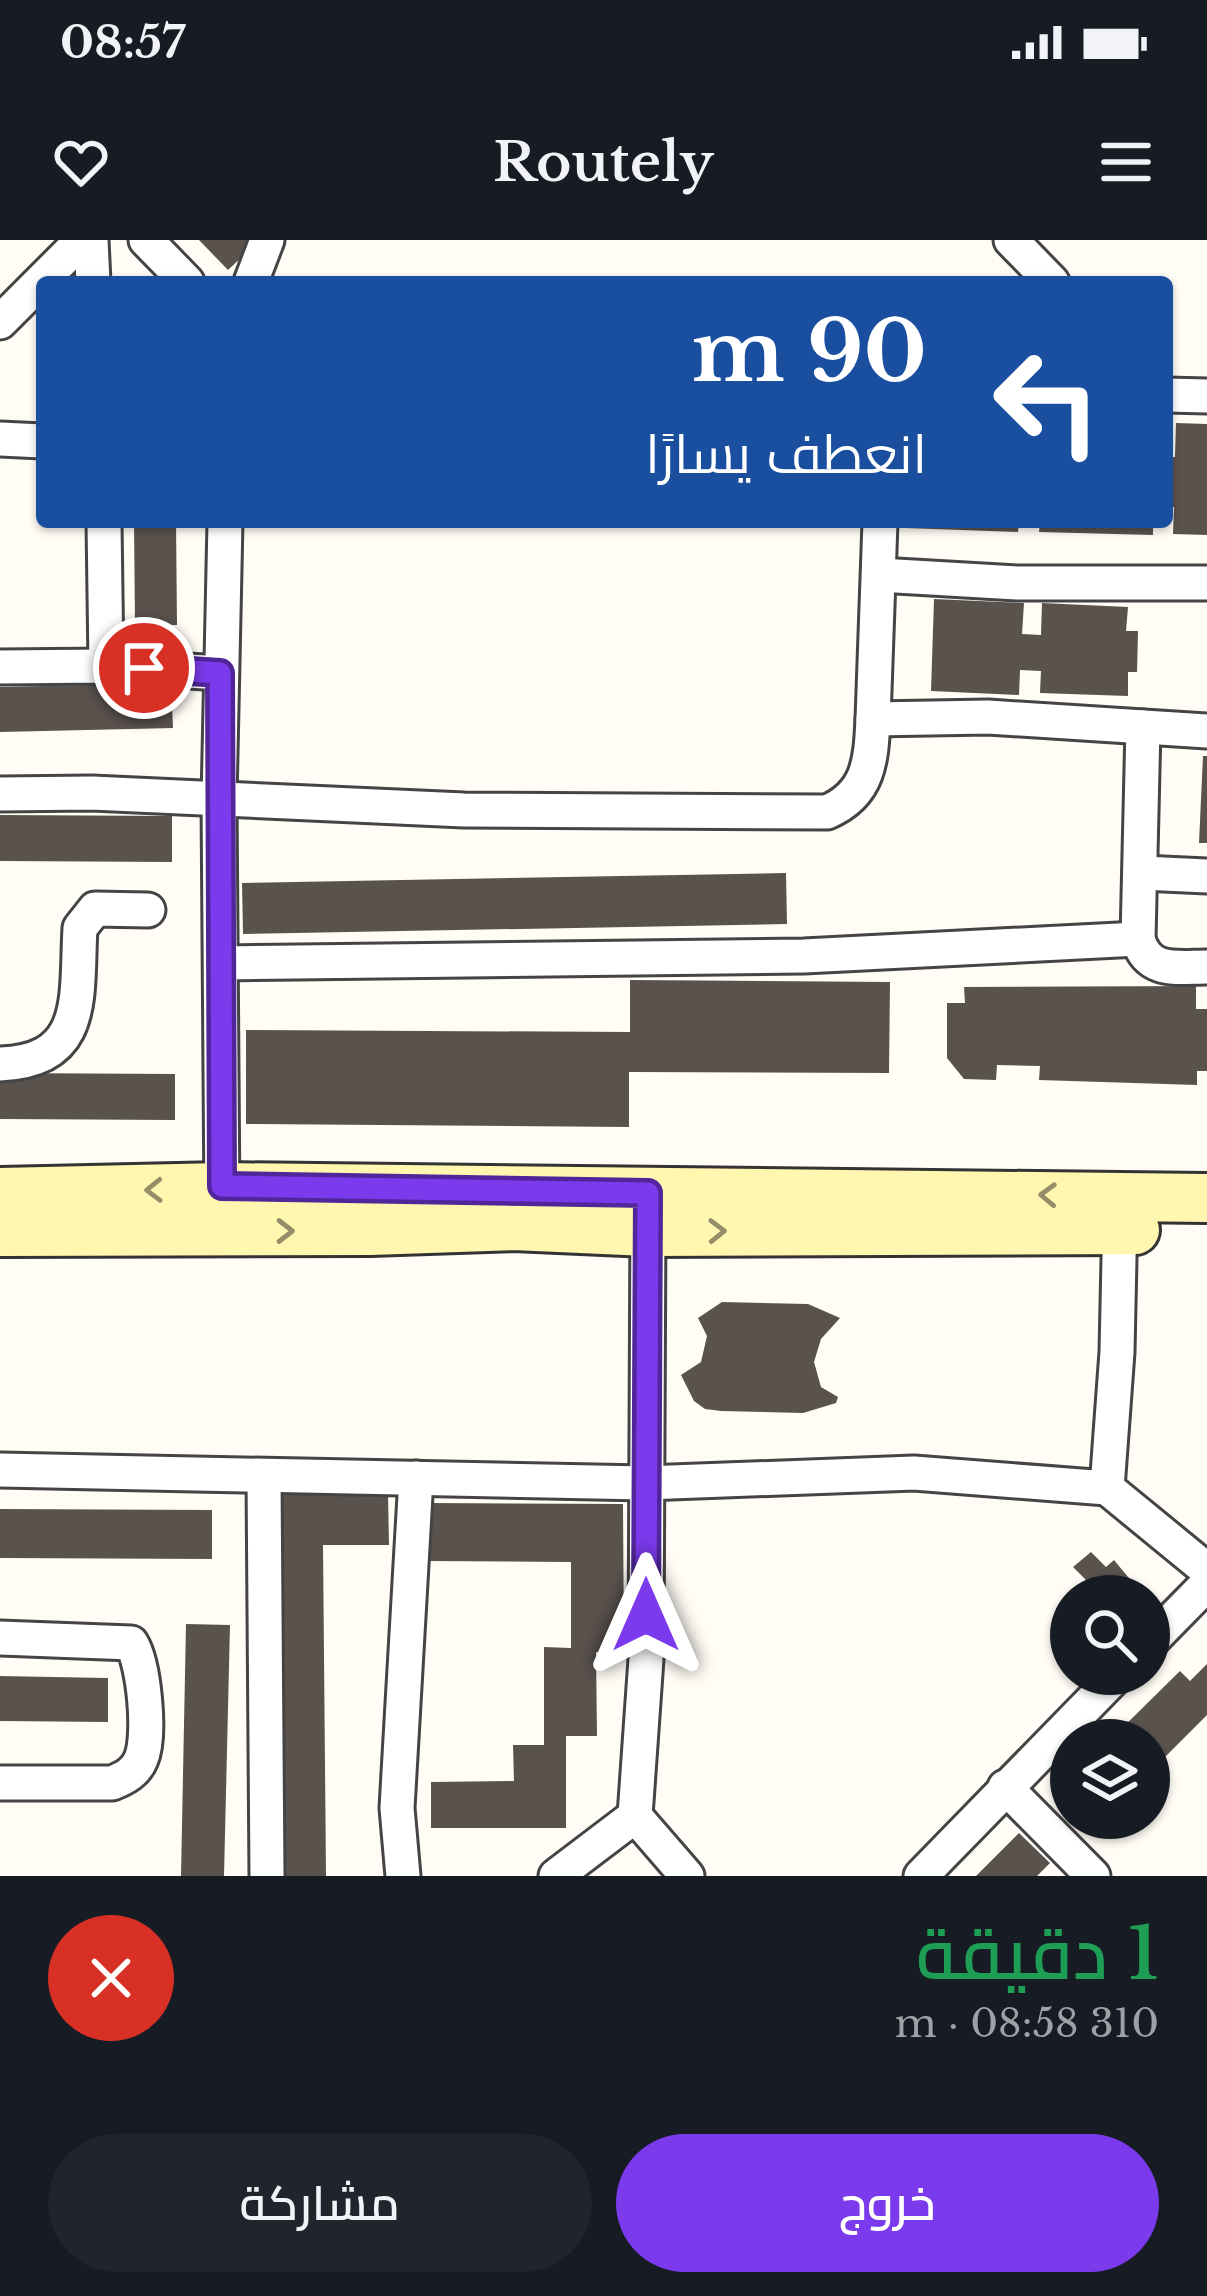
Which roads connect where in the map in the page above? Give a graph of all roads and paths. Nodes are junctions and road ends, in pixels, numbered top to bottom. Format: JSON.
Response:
{"nodes":[{"id":1,"x":86,"y":240,"type":"edge"},
{"id":2,"x":146,"y":240,"type":"edge"},
{"id":3,"x":267,"y":240,"type":"edge"},
{"id":4,"x":1011,"y":240,"type":"edge"},
{"id":5,"x":48,"y":276,"type":"edge"},
{"id":6,"x":92,"y":276,"type":"edge"},
{"id":7,"x":181,"y":276,"type":"edge"},
{"id":8,"x":252,"y":276,"type":"edge"},
{"id":9,"x":1046,"y":276,"type":"edge"},
{"id":10,"x":36,"y":288,"type":"edge"},
{"id":11,"x":0,"y":322,"type":"edge"},
{"id":12,"x":1173,"y":395,"type":"edge"},
{"id":13,"x":1207,"y":396,"type":"edge"},
{"id":14,"x":0,"y":439,"type":"edge"},
{"id":15,"x":36,"y":441,"type":"edge"},
{"id":16,"x":104,"y":528,"type":"edge"},
{"id":17,"x":225,"y":528,"type":"edge"},
{"id":18,"x":880,"y":528,"type":"edge"},
{"id":19,"x":879,"y":575,"type":"junction"},
{"id":20,"x":1207,"y":583,"type":"edge"},
{"id":21,"x":106,"y":666,"type":"junction"},
{"id":22,"x":0,"y":668,"type":"edge"},
{"id":23,"x":220,"y":673,"type":"junction"},
{"id":24,"x":873,"y":718,"type":"junction"},
{"id":25,"x":1143,"y":727,"type":"junction"},
{"id":26,"x":1207,"y":731,"type":"edge"},
{"id":27,"x":0,"y":794,"type":"edge"},
{"id":28,"x":219,"y":800,"type":"junction"},
{"id":29,"x":1142,"y":873,"type":"junction"},
{"id":30,"x":1207,"y":876,"type":"edge"},
{"id":31,"x":148,"y":910,"type":"dead end"},
{"id":32,"x":1138,"y":939,"type":"junction"},
{"id":33,"x":222,"y":963,"type":"junction"},
{"id":34,"x":1207,"y":967,"type":"edge"},
{"id":35,"x":0,"y":1064,"type":"edge"},
{"id":36,"x":0,"y":1192,"type":"edge"},
{"id":37,"x":1207,"y":1198,"type":"edge"},
{"id":38,"x":222,"y":1209,"type":"junction"},
{"id":39,"x":648,"y":1213,"type":"junction"},
{"id":40,"x":1120,"y":1214,"type":"junction"},
{"id":41,"x":0,"y":1232,"type":"edge"},
{"id":42,"x":1207,"y":1232,"type":"edge"},
{"id":43,"x":0,"y":1470,"type":"edge"},
{"id":44,"x":264,"y":1478,"type":"junction"},
{"id":45,"x":416,"y":1478,"type":"junction"},
{"id":46,"x":645,"y":1483,"type":"junction"},
{"id":47,"x":1108,"y":1488,"type":"junction"},
{"id":48,"x":1207,"y":1570,"type":"edge"},
{"id":49,"x":1207,"y":1584,"type":"edge"},
{"id":50,"x":1170,"y":1621,"type":"edge"},
{"id":51,"x":0,"y":1638,"type":"edge"},
{"id":52,"x":1097,"y":1695,"type":"edge"},
{"id":53,"x":0,"y":1783,"type":"edge"},
{"id":54,"x":1005,"y":1787,"type":"junction"},
{"id":55,"x":635,"y":1816,"type":"junction"},
{"id":56,"x":267,"y":1876,"type":"edge"},
{"id":57,"x":403,"y":1876,"type":"edge"},
{"id":58,"x":556,"y":1876,"type":"edge"},
{"id":59,"x":687,"y":1876,"type":"edge"},
{"id":60,"x":921,"y":1876,"type":"edge"},
{"id":61,"x":1093,"y":1876,"type":"edge"}],
"edges":[{"from":1,"to":5,"type":"street"},
{"from":1,"to":6,"type":"street"},
{"from":2,"to":7,"type":"street"},
{"from":3,"to":8,"type":"street"},
{"from":4,"to":9,"type":"street"},
{"from":10,"to":11,"type":"street"},
{"from":12,"to":13,"type":"street"},
{"from":14,"to":15,"type":"street"},
{"from":16,"to":21,"type":"street"},
{"from":17,"to":23,"type":"street"},
{"from":18,"to":19,"type":"street"},
{"from":19,"to":20,"type":"street"},
{"from":19,"to":24,"type":"street"},
{"from":21,"to":22,"type":"street"},
{"from":21,"to":23,"type":"street"},
{"from":23,"to":28,"type":"street"},
{"from":24,"to":25,"type":"street"},
{"from":24,"to":28,"type":"street"},
{"from":25,"to":26,"type":"street"},
{"from":25,"to":29,"type":"street"},
{"from":27,"to":28,"type":"street"},
{"from":28,"to":33,"type":"street"},
{"from":29,"to":30,"type":"street"},
{"from":29,"to":32,"type":"street"},
{"from":31,"to":35,"type":"street"},
{"from":32,"to":33,"type":"street"},
{"from":32,"to":34,"type":"street"},
{"from":33,"to":38,"type":"street"},
{"from":38,"to":36,"type":"main road","one_way":true},
{"from":37,"to":40,"type":"main road"},
{"from":38,"to":39,"type":"main road"},
{"from":38,"to":41,"type":"main road"},
{"from":39,"to":40,"type":"main road"},
{"from":39,"to":46,"type":"street"},
{"from":40,"to":42,"type":"main road"},
{"from":40,"to":47,"type":"street"},
{"from":43,"to":44,"type":"street"},
{"from":44,"to":45,"type":"street"},
{"from":44,"to":56,"type":"street"},
{"from":45,"to":46,"type":"street"},
{"from":45,"to":57,"type":"street"},
{"from":46,"to":47,"type":"street"},
{"from":46,"to":55,"type":"street"},
{"from":47,"to":48,"type":"street"},
{"from":49,"to":50,"type":"street"},
{"from":51,"to":53,"type":"street"},
{"from":52,"to":54,"type":"street"},
{"from":54,"to":60,"type":"street"},
{"from":54,"to":61,"type":"street"},
{"from":55,"to":58,"type":"street"},
{"from":55,"to":59,"type":"street"}]}
